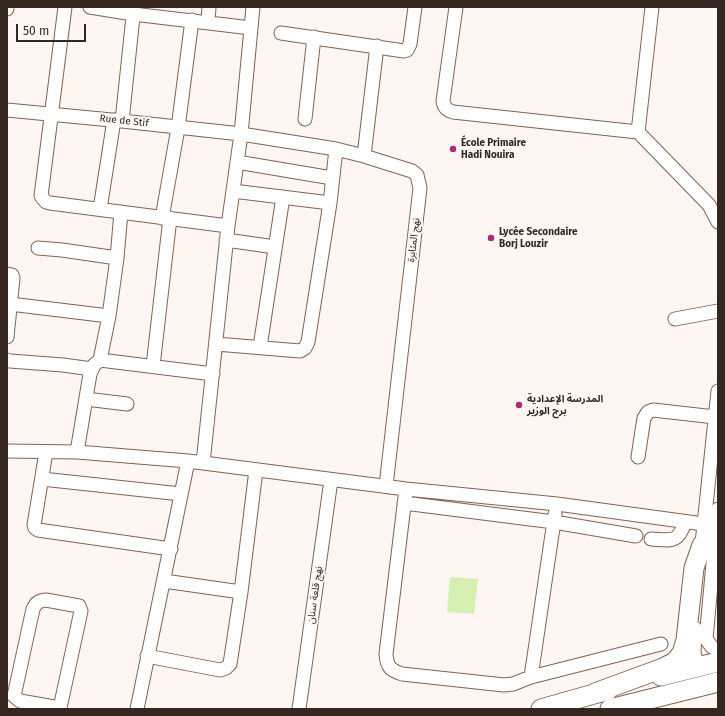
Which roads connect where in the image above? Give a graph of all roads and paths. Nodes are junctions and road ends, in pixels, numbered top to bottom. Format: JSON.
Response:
{"nodes":[{"id":1,"x":65,"y":7,"type":"edge"},
{"id":2,"x":90,"y":7,"type":"edge"},
{"id":3,"x":209,"y":7,"type":"edge"},
{"id":4,"x":253,"y":7,"type":"edge"},
{"id":5,"x":415,"y":7,"type":"edge"},
{"id":6,"x":456,"y":7,"type":"edge"},
{"id":7,"x":652,"y":7,"type":"edge"},
{"id":8,"x":134,"y":10,"type":"edge"},
{"id":9,"x":192,"y":20,"type":"junction"},
{"id":10,"x":208,"y":22,"type":"junction"},
{"id":11,"x":251,"y":28,"type":"junction"},
{"id":12,"x":281,"y":33,"type":"dead end"},
{"id":13,"x":314,"y":37,"type":"junction"},
{"id":14,"x":377,"y":46,"type":"junction"},
{"id":15,"x":7,"y":110,"type":"edge"},
{"id":16,"x":53,"y":114,"type":"junction"},
{"id":17,"x":305,"y":119,"type":"dead end"},
{"id":18,"x":118,"y":120,"type":"junction"},
{"id":19,"x":178,"y":128,"type":"junction"},
{"id":20,"x":638,"y":132,"type":"junction"},
{"id":21,"x":241,"y":134,"type":"junction"},
{"id":22,"x":336,"y":149,"type":"junction"},
{"id":23,"x":364,"y":156,"type":"junction"},
{"id":24,"x":237,"y":162,"type":"junction"},
{"id":25,"x":332,"y":178,"type":"junction"},
{"id":26,"x":233,"y":191,"type":"junction"},
{"id":27,"x":283,"y":197,"type":"junction"},
{"id":28,"x":714,"y":201,"type":"edge"},
{"id":29,"x":330,"y":203,"type":"junction"},
{"id":30,"x":100,"y":209,"type":"junction"},
{"id":31,"x":121,"y":212,"type":"junction"},
{"id":32,"x":166,"y":218,"type":"junction"},
{"id":33,"x":718,"y":222,"type":"edge"},
{"id":34,"x":228,"y":226,"type":"junction"},
{"id":35,"x":226,"y":240,"type":"junction"},
{"id":36,"x":275,"y":247,"type":"junction"},
{"id":37,"x":38,"y":248,"type":"dead end"},
{"id":38,"x":117,"y":258,"type":"junction"},
{"id":39,"x":7,"y":274,"type":"edge"},
{"id":40,"x":10,"y":304,"type":"junction"},
{"id":41,"x":718,"y":311,"type":"edge"},
{"id":42,"x":109,"y":316,"type":"junction"},
{"id":43,"x":675,"y":319,"type":"dead end"},
{"id":44,"x":7,"y":337,"type":"edge"},
{"id":45,"x":216,"y":344,"type":"junction"},
{"id":46,"x":260,"y":347,"type":"junction"},
{"id":47,"x":7,"y":360,"type":"edge"},
{"id":48,"x":96,"y":364,"type":"junction"},
{"id":49,"x":153,"y":366,"type":"junction"},
{"id":50,"x":213,"y":374,"type":"junction"},
{"id":51,"x":718,"y":392,"type":"edge"},
{"id":52,"x":86,"y":399,"type":"junction"},
{"id":53,"x":127,"y":404,"type":"dead end"},
{"id":54,"x":715,"y":417,"type":"junction"},
{"id":55,"x":7,"y":451,"type":"edge"},
{"id":56,"x":46,"y":452,"type":"junction"},
{"id":57,"x":77,"y":452,"type":"junction"},
{"id":58,"x":638,"y":457,"type":"dead end"},
{"id":59,"x":188,"y":462,"type":"junction"},
{"id":60,"x":203,"y":463,"type":"junction"},
{"id":61,"x":256,"y":470,"type":"junction"},
{"id":62,"x":42,"y":479,"type":"junction"},
{"id":63,"x":331,"y":480,"type":"junction"},
{"id":64,"x":386,"y":486,"type":"junction"},
{"id":65,"x":406,"y":489,"type":"junction"},
{"id":66,"x":181,"y":494,"type":"junction"},
{"id":67,"x":530,"y":502,"type":"junction"},
{"id":68,"x":404,"y":503,"type":"junction"},
{"id":69,"x":557,"y":504,"type":"junction"},
{"id":70,"x":718,"y":509,"type":"edge"},
{"id":71,"x":527,"y":519,"type":"junction"},
{"id":72,"x":554,"y":522,"type":"junction"},
{"id":73,"x":685,"y":522,"type":"junction"},
{"id":74,"x":712,"y":526,"type":"edge"},
{"id":75,"x":636,"y":536,"type":"dead end"},
{"id":76,"x":651,"y":539,"type":"dead end"},
{"id":77,"x":702,"y":545,"type":"junction"},
{"id":78,"x":171,"y":549,"type":"junction"},
{"id":79,"x":164,"y":581,"type":"junction"},
{"id":80,"x":241,"y":592,"type":"junction"},
{"id":81,"x":661,"y":644,"type":"dead end"},
{"id":82,"x":718,"y":650,"type":"edge"},
{"id":83,"x":147,"y":656,"type":"junction"},
{"id":84,"x":696,"y":660,"type":"dead end"},
{"id":85,"x":718,"y":662,"type":"edge"},
{"id":86,"x":718,"y":668,"type":"edge"},
{"id":87,"x":531,"y":677,"type":"junction"},
{"id":88,"x":718,"y":682,"type":"edge"},
{"id":89,"x":595,"y":693,"type":"junction"},
{"id":90,"x":60,"y":708,"type":"edge"},
{"id":91,"x":137,"y":709,"type":"edge"},
{"id":92,"x":299,"y":709,"type":"edge"},
{"id":93,"x":541,"y":709,"type":"edge"},
{"id":94,"x":558,"y":709,"type":"edge"},
{"id":95,"x":610,"y":709,"type":"edge"}],
"edges":[{"from":1,"to":16,"type":"street"},
{"from":2,"to":8,"type":"street"},
{"from":3,"to":10,"type":"street"},
{"from":4,"to":11,"type":"street"},
{"from":5,"to":14,"type":"street"},
{"from":6,"to":20,"type":"street"},
{"from":7,"to":20,"type":"street"},
{"from":8,"to":9,"type":"street"},
{"from":8,"to":18,"type":"street"},
{"from":9,"to":10,"type":"street"},
{"from":9,"to":19,"type":"street"},
{"from":10,"to":11,"type":"street"},
{"from":11,"to":21,"type":"street"},
{"from":12,"to":13,"type":"street"},
{"from":13,"to":14,"type":"street"},
{"from":13,"to":17,"type":"street"},
{"from":14,"to":23,"type":"street"},
{"from":15,"to":16,"type":"street","name":"Rue de Stif"},
{"from":16,"to":18,"type":"street","name":"Rue de Stif"},
{"from":16,"to":30,"type":"street"},
{"from":18,"to":19,"type":"street","name":"Rue de Stif"},
{"from":18,"to":30,"type":"street"},
{"from":19,"to":21,"type":"street","name":"Rue de Stif"},
{"from":19,"to":32,"type":"street"},
{"from":20,"to":28,"type":"street"},
{"from":21,"to":22,"type":"street","name":"نهج المثابرة"},
{"from":21,"to":24,"type":"street"},
{"from":22,"to":23,"type":"street","name":"نهج المثابرة"},
{"from":22,"to":25,"type":"street"},
{"from":23,"to":64,"type":"street","name":"نهج المثابرة"},
{"from":24,"to":25,"type":"street"},
{"from":24,"to":26,"type":"street"},
{"from":25,"to":29,"type":"street"},
{"from":26,"to":27,"type":"street"},
{"from":26,"to":34,"type":"street"},
{"from":27,"to":29,"type":"street"},
{"from":27,"to":36,"type":"street"},
{"from":28,"to":33,"type":"street"},
{"from":29,"to":46,"type":"street"},
{"from":30,"to":31,"type":"street"},
{"from":31,"to":32,"type":"street"},
{"from":31,"to":38,"type":"street"},
{"from":32,"to":34,"type":"street"},
{"from":32,"to":49,"type":"street"},
{"from":34,"to":35,"type":"street"},
{"from":35,"to":36,"type":"street"},
{"from":35,"to":45,"type":"street"},
{"from":36,"to":46,"type":"street"},
{"from":37,"to":38,"type":"street"},
{"from":38,"to":42,"type":"street"},
{"from":39,"to":40,"type":"street"},
{"from":40,"to":42,"type":"street"},
{"from":40,"to":44,"type":"street"},
{"from":41,"to":43,"type":"street"},
{"from":42,"to":48,"type":"street"},
{"from":45,"to":46,"type":"street"},
{"from":45,"to":50,"type":"street"},
{"from":47,"to":48,"type":"street"},
{"from":48,"to":49,"type":"street"},
{"from":48,"to":52,"type":"street"},
{"from":49,"to":50,"type":"street"},
{"from":50,"to":60,"type":"street"},
{"from":51,"to":54,"type":"street"},
{"from":52,"to":53,"type":"street"},
{"from":52,"to":57,"type":"street"},
{"from":54,"to":58,"type":"street"},
{"from":54,"to":74,"type":"street"},
{"from":55,"to":56,"type":"street"},
{"from":56,"to":57,"type":"street"},
{"from":56,"to":62,"type":"street"},
{"from":57,"to":59,"type":"street"},
{"from":59,"to":60,"type":"street"},
{"from":59,"to":66,"type":"street"},
{"from":60,"to":61,"type":"street"},
{"from":61,"to":63,"type":"street"},
{"from":61,"to":80,"type":"street"},
{"from":62,"to":66,"type":"street"},
{"from":62,"to":78,"type":"street"},
{"from":63,"to":64,"type":"street"},
{"from":63,"to":92,"type":"street","name":"نهج قلعة سنان"},
{"from":64,"to":65,"type":"street"},
{"from":65,"to":67,"type":"street"},
{"from":65,"to":68,"type":"street"},
{"from":66,"to":78,"type":"street"},
{"from":67,"to":69,"type":"street"},
{"from":67,"to":71,"type":"street"},
{"from":68,"to":71,"type":"street"},
{"from":68,"to":87,"type":"street"},
{"from":69,"to":72,"type":"street"},
{"from":69,"to":73,"type":"street"},
{"from":70,"to":74,"type":"street"},
{"from":71,"to":72,"type":"street"},
{"from":72,"to":75,"type":"street"},
{"from":72,"to":87,"type":"street"},
{"from":73,"to":74,"type":"street"},
{"from":73,"to":76,"type":"street"},
{"from":74,"to":77,"type":"street"},
{"from":74,"to":82,"type":"street"},
{"from":77,"to":84,"type":"street"},
{"from":77,"to":89,"type":"highway"},
{"from":78,"to":79,"type":"street"},
{"from":79,"to":80,"type":"street"},
{"from":79,"to":83,"type":"street"},
{"from":80,"to":83,"type":"street"},
{"from":81,"to":87,"type":"street"},
{"from":83,"to":91,"type":"street"},
{"from":85,"to":89,"type":"highway"},
{"from":86,"to":94,"type":"highway"},
{"from":88,"to":95,"type":"highway"},
{"from":89,"to":93,"type":"highway"},
{"from":90,"to":90,"type":"street"}]}
